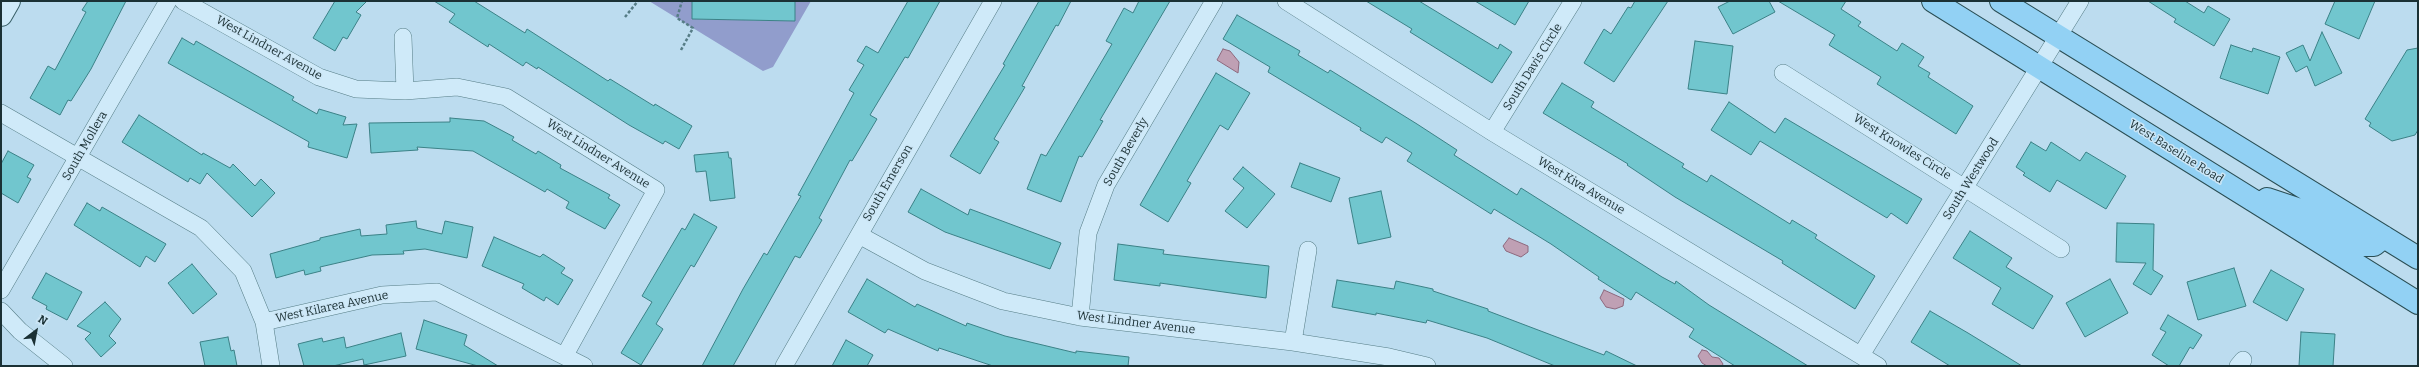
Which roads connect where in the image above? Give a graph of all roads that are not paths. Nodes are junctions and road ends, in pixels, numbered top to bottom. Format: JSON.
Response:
{"nodes":[{"id":1,"x":9,"y":1,"type":"edge"},
{"id":2,"x":168,"y":1,"type":"edge"},
{"id":3,"x":183,"y":1,"type":"edge"},
{"id":4,"x":994,"y":1,"type":"edge"},
{"id":5,"x":1214,"y":1,"type":"edge"},
{"id":6,"x":1286,"y":1,"type":"edge"},
{"id":7,"x":1573,"y":1,"type":"edge"},
{"id":8,"x":1933,"y":1,"type":"edge"},
{"id":9,"x":2001,"y":1,"type":"edge"},
{"id":10,"x":2080,"y":1,"type":"edge"},
{"id":11,"x":1,"y":15,"type":"edge"},
{"id":12,"x":2058,"y":36,"type":"junction"},
{"id":13,"x":403,"y":37,"type":"dead end"},
{"id":14,"x":2039,"y":67,"type":"junction"},
{"id":15,"x":1783,"y":73,"type":"dead end"},
{"id":16,"x":405,"y":92,"type":"junction"},
{"id":17,"x":1,"y":113,"type":"edge"},
{"id":18,"x":1492,"y":132,"type":"junction"},
{"id":19,"x":78,"y":158,"type":"junction"},
{"id":20,"x":1966,"y":188,"type":"junction"},
{"id":21,"x":2235,"y":189,"type":"junction"},
{"id":22,"x":859,"y":235,"type":"junction"},
{"id":23,"x":2384,"y":237,"type":"junction"},
{"id":24,"x":2061,"y":249,"type":"dead end"},
{"id":25,"x":1308,"y":250,"type":"dead end"},
{"id":26,"x":2418,"y":258,"type":"edge"},
{"id":27,"x":1,"y":290,"type":"edge"},
{"id":28,"x":2418,"y":303,"type":"edge"},
{"id":29,"x":1,"y":312,"type":"edge"},
{"id":30,"x":1080,"y":317,"type":"junction"},
{"id":31,"x":264,"y":322,"type":"junction"},
{"id":32,"x":1293,"y":342,"type":"junction"},
{"id":33,"x":565,"y":355,"type":"junction"},
{"id":34,"x":1860,"y":355,"type":"junction"},
{"id":35,"x":64,"y":366,"type":"edge"},
{"id":36,"x":271,"y":366,"type":"edge"},
{"id":37,"x":584,"y":366,"type":"edge"},
{"id":38,"x":784,"y":366,"type":"edge"},
{"id":39,"x":1427,"y":366,"type":"edge"},
{"id":40,"x":1878,"y":366,"type":"edge"}],
"edges":[{"from":1,"to":11,"type":"main road"},
{"from":2,"to":19,"type":"street","name":"South Mollera"},
{"from":3,"to":16,"type":"street","name":"West Lindner Avenue"},
{"from":4,"to":22,"type":"street","name":"South Emerson"},
{"from":5,"to":30,"type":"street","name":"South Beverly"},
{"from":6,"to":18,"type":"street","name":"West Kiva Avenue"},
{"from":7,"to":18,"type":"street","name":"South Davis Circle"},
{"from":8,"to":14,"type":"main road","name":"West Baseline Road"},
{"from":9,"to":12,"type":"main road"},
{"from":10,"to":12,"type":"street","name":"South Westwood"},
{"from":12,"to":14,"type":"street","name":"South Westwood"},
{"from":12,"to":23,"type":"main road"},
{"from":13,"to":16,"type":"street"},
{"from":14,"to":20,"type":"street","name":"South Westwood"},
{"from":14,"to":21,"type":"main road","name":"West Baseline Road"},
{"from":15,"to":20,"type":"street","name":"West Knowles Circle"},
{"from":16,"to":33,"type":"street","name":"West Lindner Avenue"},
{"from":17,"to":19,"type":"street","name":"West Kilarea Avenue"},
{"from":18,"to":34,"type":"street","name":"West Kiva Avenue"},
{"from":19,"to":27,"type":"street","name":"South Mollera"},
{"from":19,"to":31,"type":"street","name":"West Kilarea Avenue"},
{"from":20,"to":24,"type":"street","name":"West Knowles Circle"},
{"from":20,"to":34,"type":"street","name":"South Westwood"},
{"from":21,"to":23,"type":"main road"},
{"from":21,"to":28,"type":"main road","name":"West Baseline Road"},
{"from":22,"to":30,"type":"street","name":"West Lindner Avenue"},
{"from":22,"to":38,"type":"street","name":"South Emerson"},
{"from":23,"to":26,"type":"main road"},
{"from":25,"to":32,"type":"street"},
{"from":29,"to":35,"type":"street"},
{"from":30,"to":32,"type":"street","name":"West Lindner Avenue"},
{"from":31,"to":33,"type":"street","name":"West Kilarea Avenue"},
{"from":31,"to":36,"type":"street"},
{"from":32,"to":39,"type":"street","name":"West Lindner Avenue"},
{"from":33,"to":37,"type":"street","name":"West Kilarea Avenue"},
{"from":34,"to":40,"type":"street","name":"West Kiva Avenue"}]}
